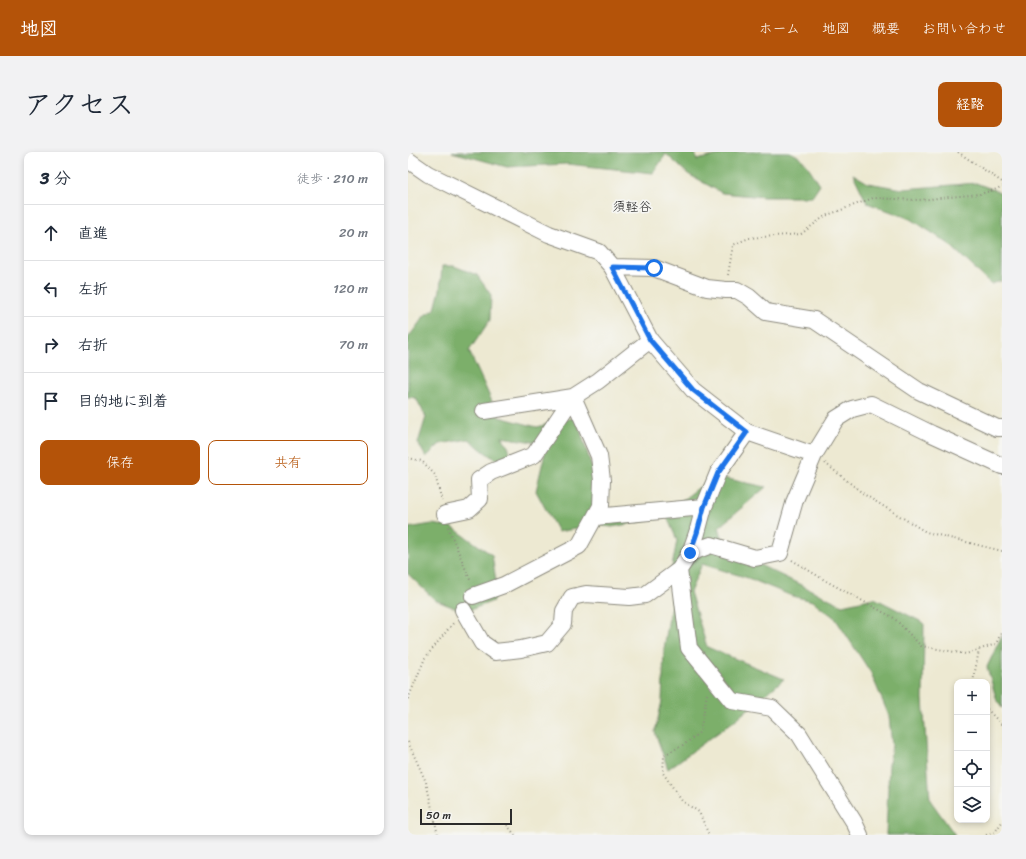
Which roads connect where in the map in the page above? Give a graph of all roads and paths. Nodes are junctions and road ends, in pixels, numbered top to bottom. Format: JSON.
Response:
{"nodes":[{"id":1,"x":958,"y":152,"type":"edge"},
{"id":2,"x":408,"y":160,"type":"edge"},
{"id":3,"x":1002,"y":182,"type":"edge"},
{"id":4,"x":1002,"y":186,"type":"edge"},
{"id":5,"x":612,"y":267,"type":"junction"},
{"id":6,"x":726,"y":290,"type":"junction"},
{"id":7,"x":650,"y":340,"type":"junction"},
{"id":8,"x":573,"y":397,"type":"junction"},
{"id":9,"x":484,"y":411,"type":"dead end"},
{"id":10,"x":1002,"y":428,"type":"edge"},
{"id":11,"x":747,"y":432,"type":"junction"},
{"id":12,"x":814,"y":455,"type":"junction"},
{"id":13,"x":408,"y":458,"type":"edge"},
{"id":14,"x":1002,"y":466,"type":"edge"},
{"id":15,"x":704,"y":507,"type":"junction"},
{"id":16,"x":445,"y":514,"type":"junction"},
{"id":17,"x":595,"y":517,"type":"junction"},
{"id":18,"x":1002,"y":551,"type":"edge"},
{"id":19,"x":690,"y":553,"type":"junction"},
{"id":20,"x":780,"y":553,"type":"junction"},
{"id":21,"x":679,"y":570,"type":"junction"},
{"id":22,"x":474,"y":596,"type":"joint"},
{"id":23,"x":463,"y":610,"type":"joint"},
{"id":24,"x":1002,"y":631,"type":"edge"},
{"id":25,"x":980,"y":650,"type":"junction"},
{"id":26,"x":711,"y":675,"type":"junction"},
{"id":27,"x":974,"y":679,"type":"edge"},
{"id":28,"x":408,"y":699,"type":"edge"},
{"id":29,"x":990,"y":712,"type":"edge"},
{"id":30,"x":1002,"y":724,"type":"edge"},
{"id":31,"x":408,"y":742,"type":"edge"},
{"id":32,"x":1002,"y":822,"type":"edge"},
{"id":33,"x":507,"y":825,"type":"dead end"},
{"id":34,"x":438,"y":835,"type":"edge"},
{"id":35,"x":515,"y":835,"type":"edge"},
{"id":36,"x":709,"y":835,"type":"edge"},
{"id":37,"x":860,"y":835,"type":"edge"},
{"id":38,"x":986,"y":835,"type":"edge"}],
"edges":[{"from":1,"to":3,"type":"path"},
{"from":2,"to":5,"type":"street"},
{"from":4,"to":6,"type":"path"},
{"from":5,"to":6,"type":"street"},
{"from":5,"to":7,"type":"street"},
{"from":6,"to":10,"type":"street"},
{"from":7,"to":8,"type":"street"},
{"from":7,"to":11,"type":"street"},
{"from":8,"to":9,"type":"street"},
{"from":8,"to":16,"type":"street"},
{"from":8,"to":17,"type":"street"},
{"from":11,"to":12,"type":"street"},
{"from":11,"to":15,"type":"street"},
{"from":12,"to":14,"type":"street"},
{"from":12,"to":18,"type":"path"},
{"from":12,"to":20,"type":"street"},
{"from":13,"to":16,"type":"path"},
{"from":15,"to":17,"type":"street"},
{"from":15,"to":19,"type":"street"},
{"from":16,"to":22,"type":"path"},
{"from":17,"to":22,"type":"street"},
{"from":19,"to":20,"type":"street"},
{"from":19,"to":21,"type":"street"},
{"from":20,"to":25,"type":"path"},
{"from":21,"to":23,"type":"street"},
{"from":21,"to":26,"type":"street"},
{"from":23,"to":28,"type":"path"},
{"from":24,"to":25,"type":"path"},
{"from":25,"to":27,"type":"path"},
{"from":26,"to":36,"type":"path"},
{"from":26,"to":37,"type":"street"},
{"from":29,"to":30,"type":"path"},
{"from":31,"to":34,"type":"path"},
{"from":32,"to":38,"type":"path"},
{"from":33,"to":35,"type":"path"}]}
